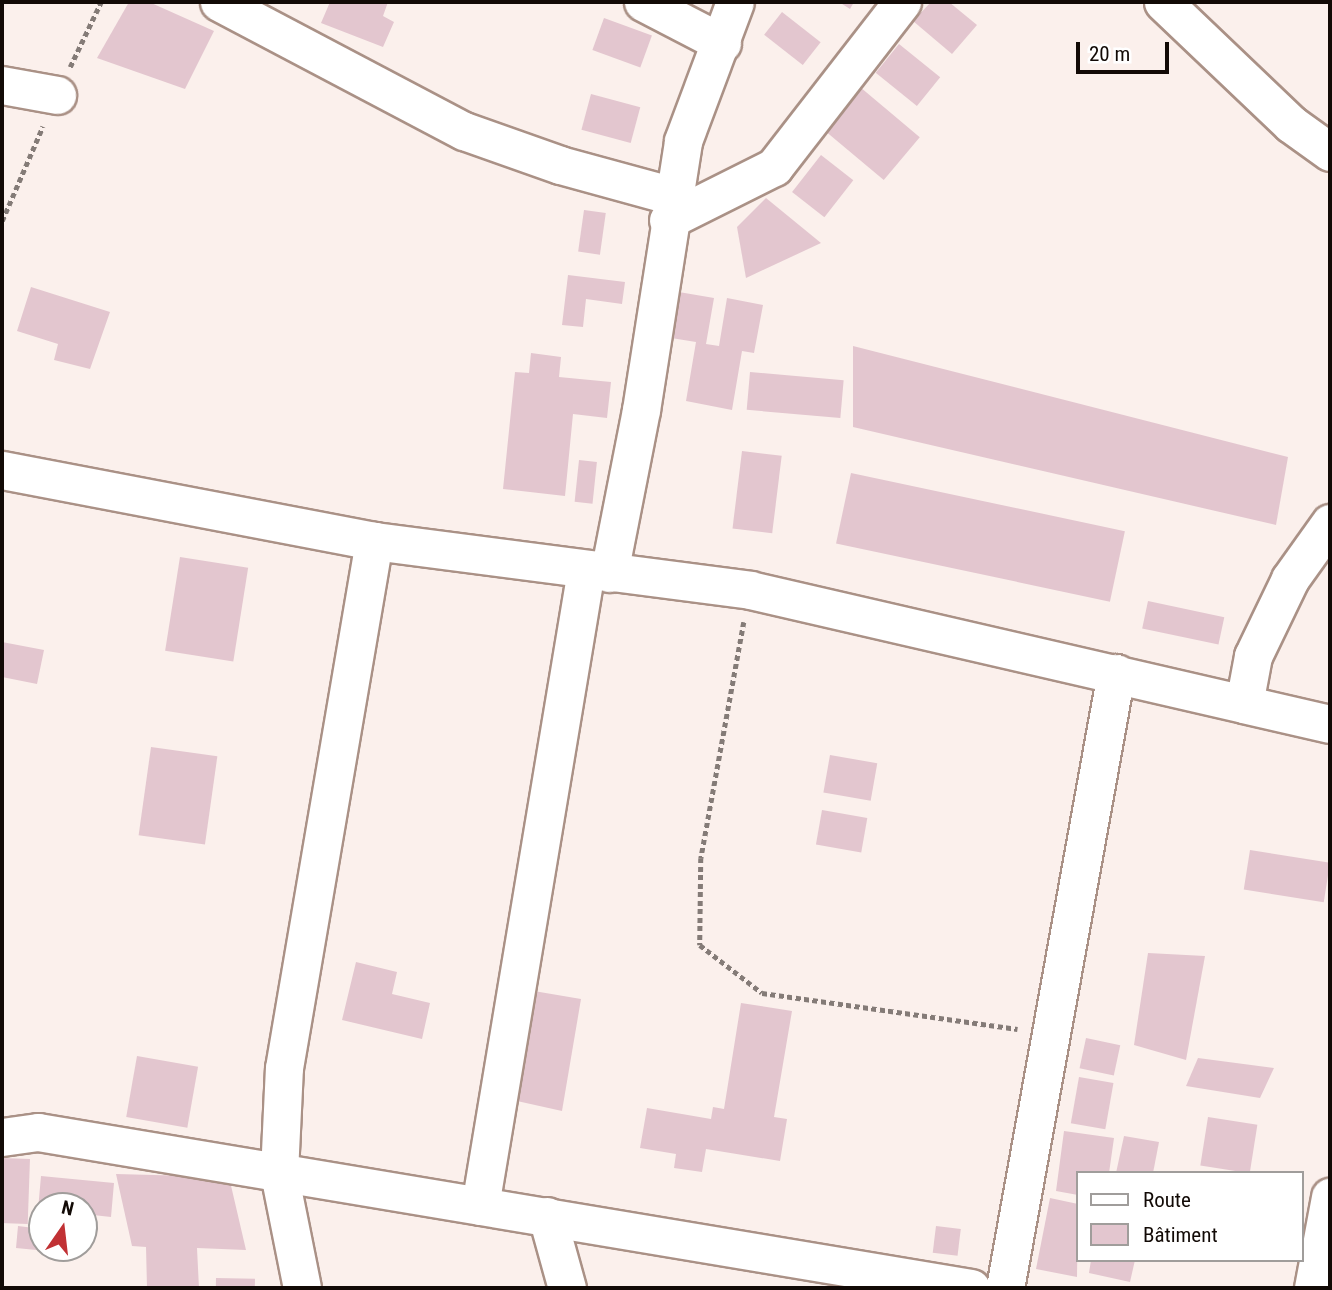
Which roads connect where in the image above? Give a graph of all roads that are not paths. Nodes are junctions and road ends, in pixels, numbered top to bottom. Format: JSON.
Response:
{"nodes":[{"id":1,"x":219,"y":2,"type":"edge"},
{"id":2,"x":643,"y":2,"type":"edge"},
{"id":3,"x":735,"y":2,"type":"edge"},
{"id":4,"x":902,"y":2,"type":"edge"},
{"id":5,"x":1163,"y":2,"type":"edge"},
{"id":6,"x":722,"y":43,"type":"junction"},
{"id":7,"x":2,"y":85,"type":"edge"},
{"id":8,"x":57,"y":95,"type":"dead end"},
{"id":9,"x":1330,"y":152,"type":"edge"},
{"id":10,"x":670,"y":208,"type":"junction"},
{"id":11,"x":2,"y":470,"type":"edge"},
{"id":12,"x":1330,"y":523,"type":"edge"},
{"id":13,"x":374,"y":541,"type":"junction"},
{"id":14,"x":598,"y":572,"type":"junction"},
{"id":15,"x":1116,"y":673,"type":"junction"},
{"id":16,"x":1244,"y":704,"type":"junction"},
{"id":17,"x":1330,"y":724,"type":"edge"},
{"id":18,"x":2,"y":1137,"type":"edge"},
{"id":19,"x":279,"y":1173,"type":"junction"},
{"id":20,"x":1330,"y":1197,"type":"edge"},
{"id":21,"x":480,"y":1206,"type":"junction"},
{"id":22,"x":547,"y":1216,"type":"junction"},
{"id":23,"x":866,"y":1278,"type":"edge"},
{"id":24,"x":302,"y":1288,"type":"edge"},
{"id":25,"x":567,"y":1288,"type":"edge"},
{"id":26,"x":971,"y":1288,"type":"edge"},
{"id":27,"x":1005,"y":1288,"type":"edge"},
{"id":28,"x":1313,"y":1288,"type":"edge"}],
"edges":[{"from":1,"to":10,"type":"street"},
{"from":2,"to":6,"type":"street"},
{"from":3,"to":6,"type":"street"},
{"from":4,"to":10,"type":"street"},
{"from":5,"to":9,"type":"street"},
{"from":6,"to":10,"type":"street"},
{"from":7,"to":8,"type":"street"},
{"from":10,"to":14,"type":"street"},
{"from":11,"to":13,"type":"street"},
{"from":12,"to":16,"type":"street"},
{"from":13,"to":14,"type":"street"},
{"from":13,"to":19,"type":"street"},
{"from":14,"to":15,"type":"street"},
{"from":14,"to":21,"type":"street"},
{"from":15,"to":16,"type":"street"},
{"from":15,"to":27,"type":"street"},
{"from":16,"to":17,"type":"street"},
{"from":18,"to":19,"type":"street"},
{"from":19,"to":21,"type":"street"},
{"from":19,"to":24,"type":"street"},
{"from":20,"to":28,"type":"street"},
{"from":21,"to":22,"type":"street"},
{"from":22,"to":23,"type":"street"},
{"from":22,"to":25,"type":"street"},
{"from":23,"to":26,"type":"street"}]}
